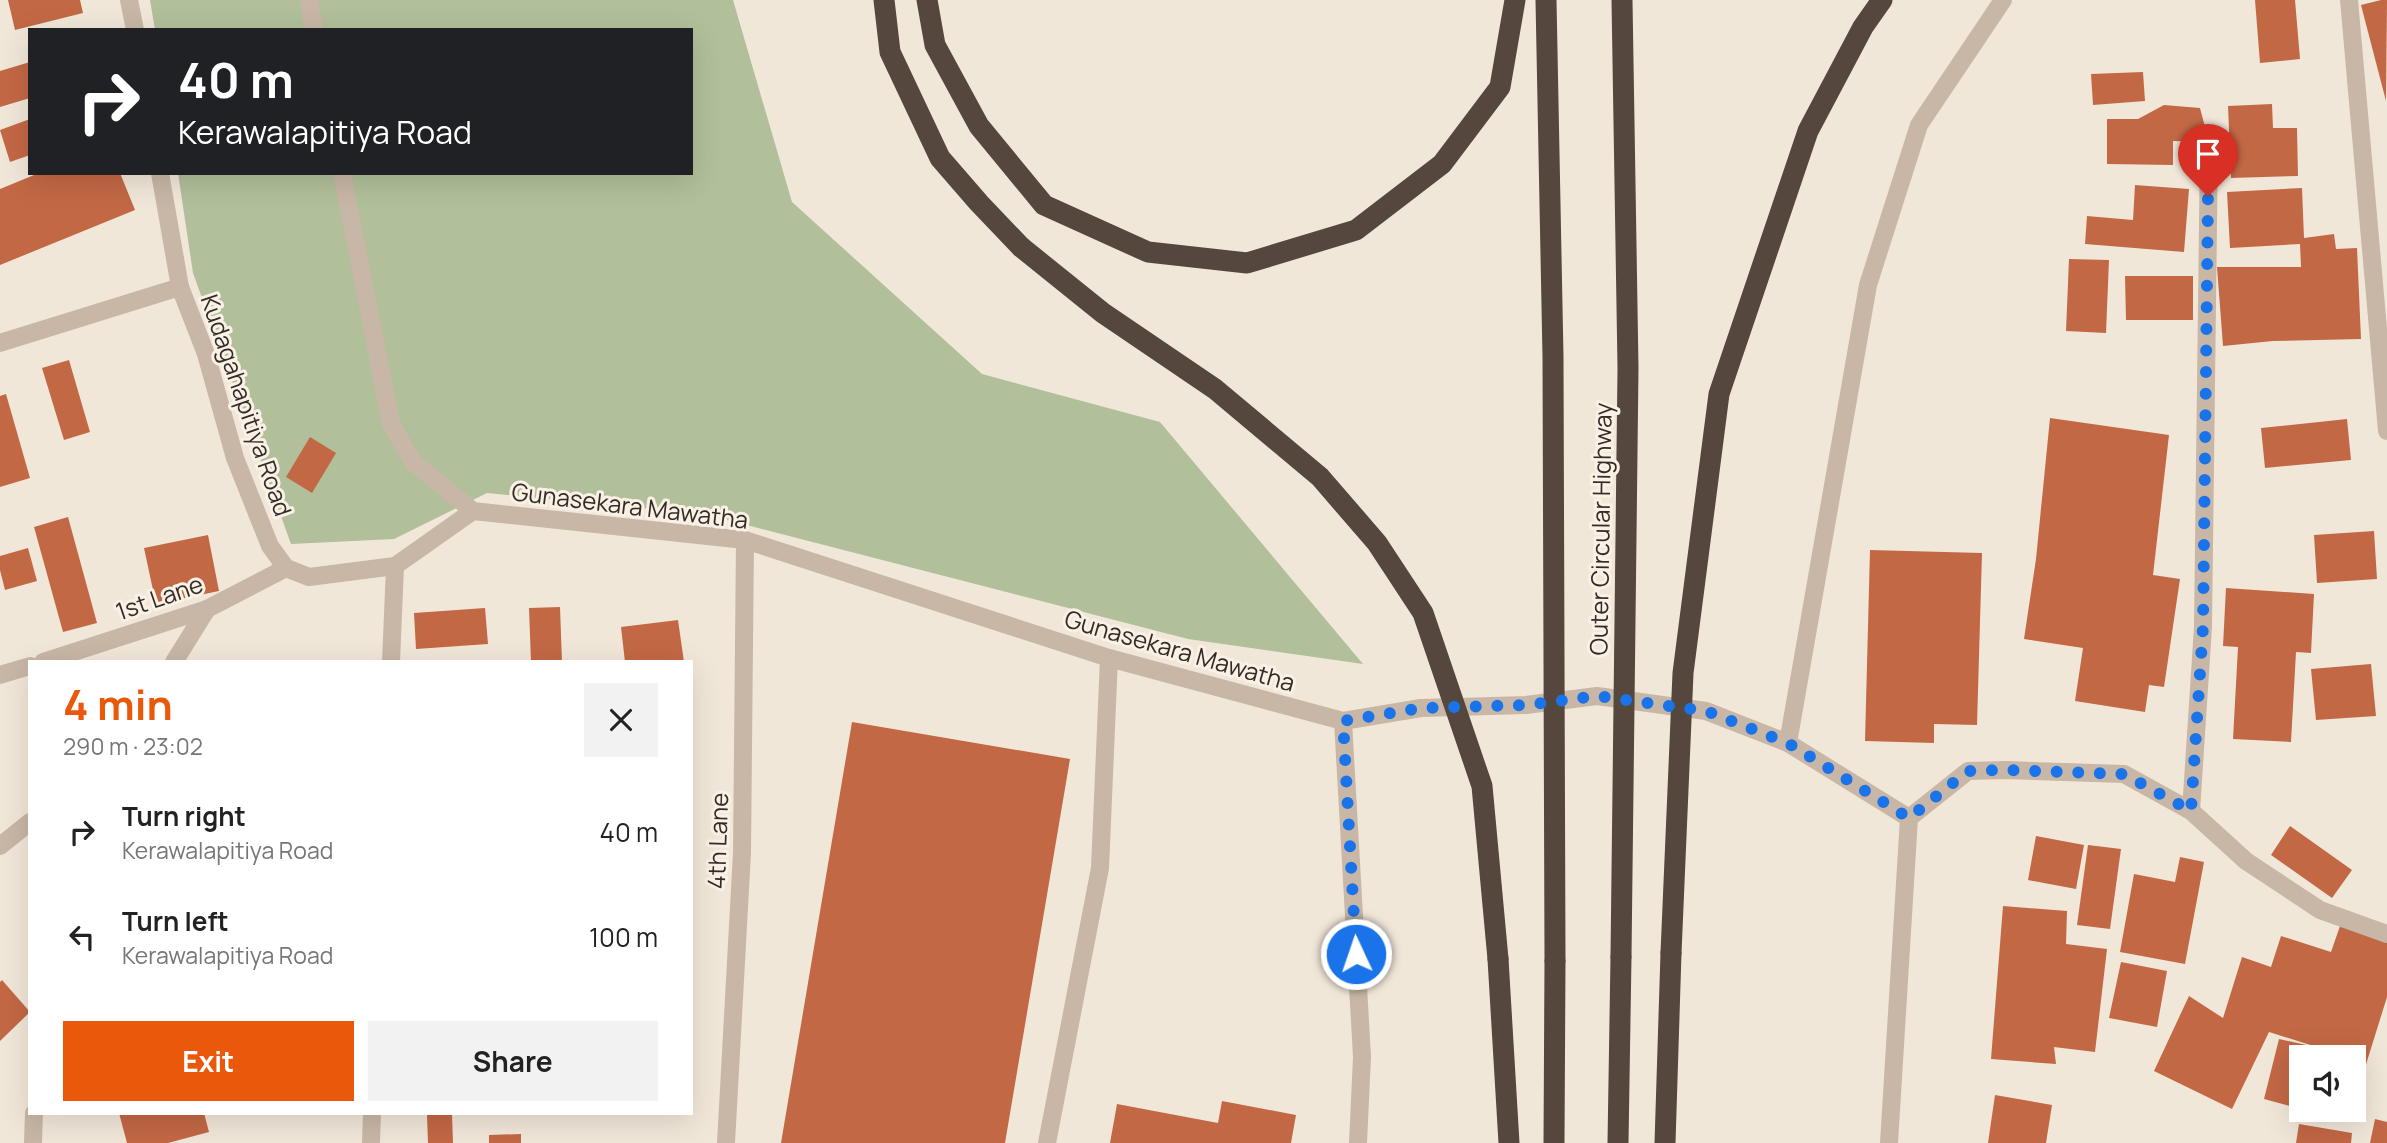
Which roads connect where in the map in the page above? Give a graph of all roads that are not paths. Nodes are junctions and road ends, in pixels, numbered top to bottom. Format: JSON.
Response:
{"nodes":[{"id":1,"x":129,"y":0,"type":"edge"},
{"id":2,"x":309,"y":0,"type":"edge"},
{"id":3,"x":884,"y":0,"type":"edge"},
{"id":4,"x":927,"y":0,"type":"edge"},
{"id":5,"x":1515,"y":0,"type":"edge"},
{"id":6,"x":1546,"y":0,"type":"edge"},
{"id":7,"x":1622,"y":0,"type":"edge"},
{"id":8,"x":1882,"y":0,"type":"edge"},
{"id":9,"x":2003,"y":0,"type":"edge"},
{"id":10,"x":2349,"y":0,"type":"edge"},
{"id":11,"x":135,"y":28,"type":"edge"},
{"id":12,"x":314,"y":28,"type":"edge"},
{"id":13,"x":2209,"y":142,"type":"dead end"},
{"id":14,"x":160,"y":175,"type":"edge"},
{"id":15,"x":342,"y":175,"type":"edge"},
{"id":16,"x":180,"y":287,"type":"junction"},
{"id":17,"x":0,"y":343,"type":"edge"},
{"id":18,"x":2387,"y":431,"type":"edge"},
{"id":19,"x":473,"y":512,"type":"junction"},
{"id":20,"x":745,"y":540,"type":"junction"},
{"id":21,"x":395,"y":566,"type":"junction"},
{"id":22,"x":286,"y":568,"type":"junction"},
{"id":23,"x":206,"y":609,"type":"junction"},
{"id":24,"x":1109,"y":658,"type":"junction"},
{"id":25,"x":49,"y":660,"type":"edge"},
{"id":26,"x":175,"y":660,"type":"edge"},
{"id":27,"x":391,"y":660,"type":"edge"},
{"id":28,"x":28,"y":667,"type":"edge"},
{"id":29,"x":0,"y":675,"type":"edge"},
{"id":30,"x":1343,"y":721,"type":"junction"},
{"id":31,"x":1788,"y":743,"type":"junction"},
{"id":32,"x":2191,"y":811,"type":"junction"},
{"id":33,"x":1909,"y":818,"type":"junction"},
{"id":34,"x":28,"y":824,"type":"edge"},
{"id":35,"x":0,"y":846,"type":"edge"},
{"id":36,"x":2387,"y":934,"type":"edge"},
{"id":37,"x":34,"y":1115,"type":"edge"},
{"id":38,"x":372,"y":1115,"type":"edge"},
{"id":39,"x":33,"y":1143,"type":"edge"},
{"id":40,"x":370,"y":1143,"type":"edge"},
{"id":41,"x":726,"y":1143,"type":"edge"},
{"id":42,"x":1047,"y":1143,"type":"edge"},
{"id":43,"x":1359,"y":1143,"type":"edge"},
{"id":44,"x":1509,"y":1143,"type":"edge"},
{"id":45,"x":1554,"y":1143,"type":"edge"},
{"id":46,"x":1618,"y":1143,"type":"edge"},
{"id":47,"x":1665,"y":1143,"type":"edge"},
{"id":48,"x":1889,"y":1143,"type":"edge"}],
"edges":[{"from":1,"to":11,"type":"street"},
{"from":2,"to":12,"type":"street"},
{"from":3,"to":44,"type":"highway","bridge":true},
{"from":4,"to":5,"type":"highway"},
{"from":6,"to":45,"type":"highway","name":"Outer Circular Highway","bridge":true},
{"from":7,"to":46,"type":"highway","name":"Outer Circular Highway","bridge":true},
{"from":8,"to":47,"type":"highway","bridge":true},
{"from":9,"to":31,"type":"street"},
{"from":10,"to":18,"type":"street"},
{"from":13,"to":32,"type":"street"},
{"from":14,"to":16,"type":"street","name":"Kudagahapitiya Road"},
{"from":15,"to":19,"type":"street"},
{"from":16,"to":17,"type":"street"},
{"from":16,"to":22,"type":"street","name":"Kudagahapitiya Road"},
{"from":19,"to":20,"type":"street","name":"Gunasekara Mawatha"},
{"from":19,"to":21,"type":"street"},
{"from":20,"to":24,"type":"street","name":"Gunasekara Mawatha"},
{"from":20,"to":41,"type":"street","name":"4th Lane"},
{"from":21,"to":22,"type":"street"},
{"from":21,"to":27,"type":"street"},
{"from":22,"to":23,"type":"street","name":"1st Lane"},
{"from":23,"to":25,"type":"street","name":"1st Lane"},
{"from":23,"to":26,"type":"street"},
{"from":24,"to":30,"type":"street","name":"Gunasekara Mawatha"},
{"from":24,"to":42,"type":"street"},
{"from":28,"to":29,"type":"street"},
{"from":30,"to":31,"type":"street"},
{"from":30,"to":43,"type":"street"},
{"from":31,"to":33,"type":"street"},
{"from":32,"to":33,"type":"street"},
{"from":32,"to":36,"type":"street"},
{"from":33,"to":48,"type":"street"},
{"from":34,"to":35,"type":"street"},
{"from":37,"to":39,"type":"street"},
{"from":38,"to":40,"type":"street"}]}
